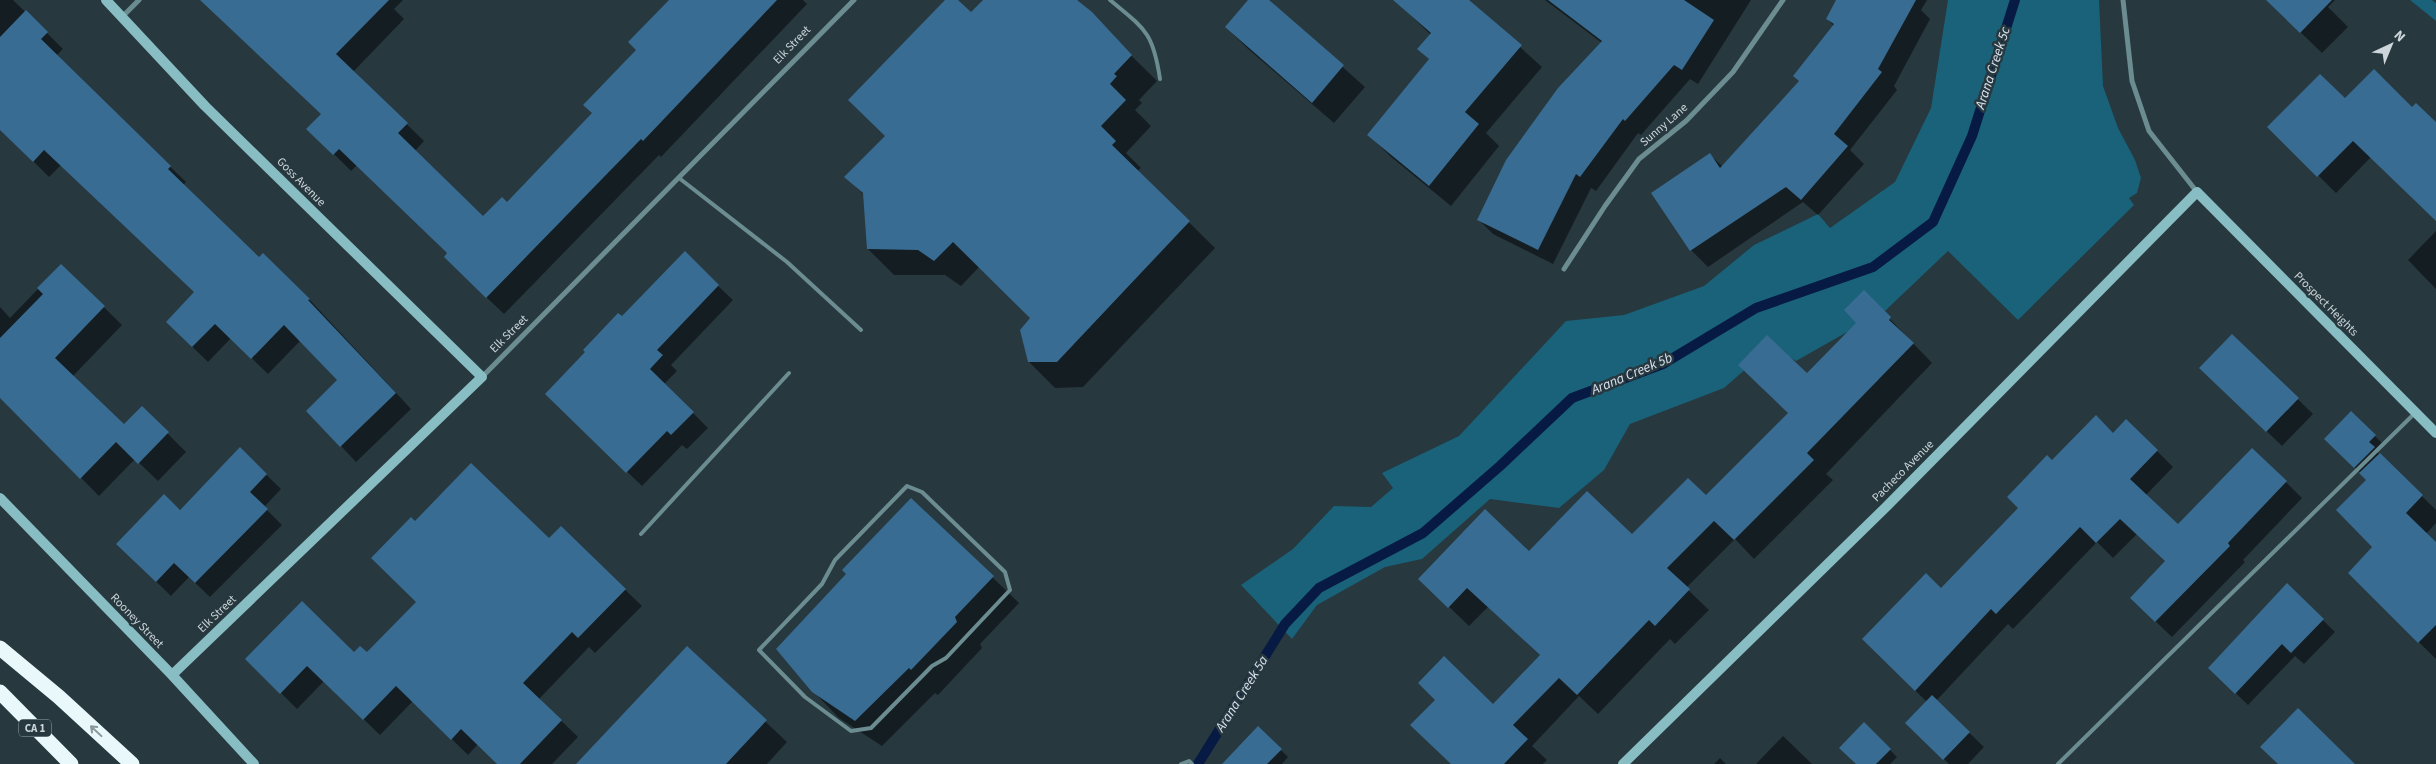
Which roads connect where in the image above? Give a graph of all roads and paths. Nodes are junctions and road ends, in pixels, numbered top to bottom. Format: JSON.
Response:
{"nodes":[{"id":1,"x":106,"y":0,"type":"edge"},
{"id":2,"x":139,"y":0,"type":"edge"},
{"id":3,"x":854,"y":0,"type":"edge"},
{"id":4,"x":1110,"y":0,"type":"edge"},
{"id":5,"x":1783,"y":0,"type":"edge"},
{"id":6,"x":2123,"y":0,"type":"edge"},
{"id":7,"x":121,"y":17,"type":"junction"},
{"id":8,"x":1160,"y":79,"type":"dead end"},
{"id":9,"x":679,"y":178,"type":"junction"},
{"id":10,"x":2197,"y":192,"type":"junction"},
{"id":11,"x":1564,"y":269,"type":"dead end"},
{"id":12,"x":861,"y":330,"type":"dead end"},
{"id":13,"x":789,"y":373,"type":"dead end"},
{"id":14,"x":482,"y":377,"type":"junction"},
{"id":15,"x":2416,"y":412,"type":"junction"},
{"id":16,"x":2436,"y":433,"type":"edge"},
{"id":17,"x":0,"y":498,"type":"edge"},
{"id":18,"x":641,"y":534,"type":"dead end"},
{"id":19,"x":0,"y":648,"type":"edge"},
{"id":20,"x":172,"y":675,"type":"junction"},
{"id":21,"x":0,"y":692,"type":"edge"},
{"id":22,"x":871,"y":728,"type":"joint"},
{"id":23,"x":71,"y":764,"type":"edge"},
{"id":24,"x":132,"y":764,"type":"edge"},
{"id":25,"x":254,"y":764,"type":"edge"},
{"id":26,"x":1182,"y":764,"type":"edge"},
{"id":27,"x":1192,"y":764,"type":"edge"},
{"id":28,"x":1623,"y":764,"type":"edge"},
{"id":29,"x":2058,"y":764,"type":"edge"}],
"edges":[{"from":1,"to":7,"type":"street","name":"Goss Avenue"},
{"from":2,"to":7,"type":"street"},
{"from":3,"to":9,"type":"street","name":"Elk Street"},
{"from":4,"to":8,"type":"lane"},
{"from":5,"to":11,"type":"street","name":"Sunny Lane"},
{"from":6,"to":10,"type":"street"},
{"from":7,"to":14,"type":"street","name":"Goss Avenue"},
{"from":9,"to":12,"type":"lane"},
{"from":9,"to":14,"type":"street","name":"Elk Street"},
{"from":10,"to":15,"type":"street","name":"Prospect Heights"},
{"from":10,"to":28,"type":"street","name":"Pacheco Avenue"},
{"from":13,"to":18,"type":"lane"},
{"from":14,"to":20,"type":"street","name":"Elk Street"},
{"from":15,"to":16,"type":"street","name":"Prospect Heights"},
{"from":15,"to":29,"type":"lane"},
{"from":17,"to":20,"type":"street","name":"Rooney Street"},
{"from":24,"to":19,"type":"highway","one_way":true},
{"from":20,"to":25,"type":"street","name":"Rooney Street"},
{"from":21,"to":23,"type":"highway","number":"CA 1"},
{"from":22,"to":22,"type":"lane"},
{"from":26,"to":27,"type":"lane"}]}
